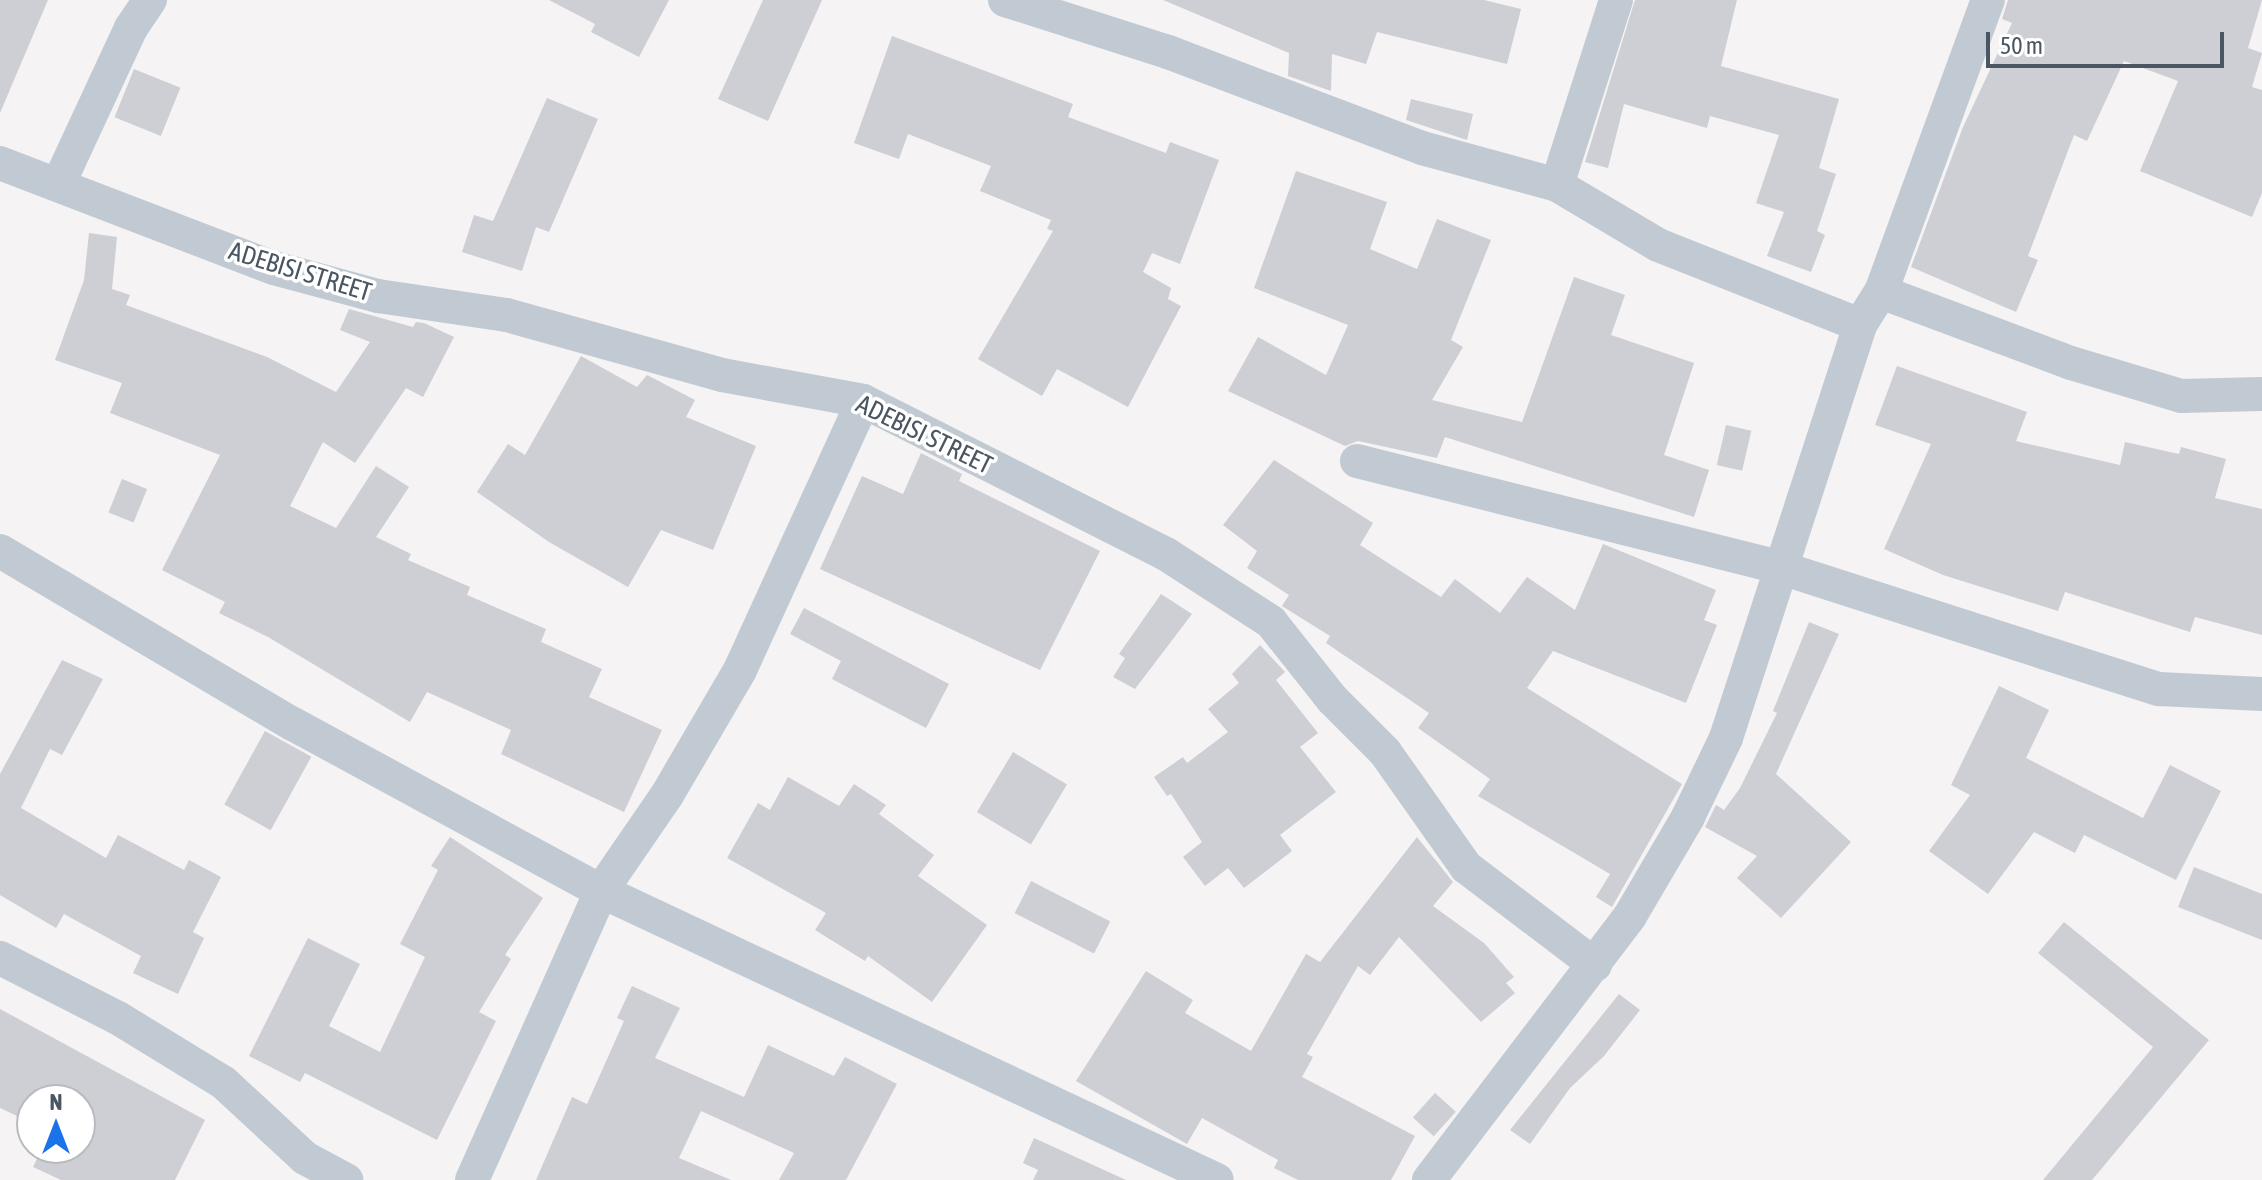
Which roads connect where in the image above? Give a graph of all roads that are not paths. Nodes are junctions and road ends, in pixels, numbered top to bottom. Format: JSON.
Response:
{"nodes":[{"id":1,"x":150,"y":0,"type":"edge"},
{"id":2,"x":1005,"y":0,"type":"edge"},
{"id":3,"x":1616,"y":0,"type":"edge"},
{"id":4,"x":1988,"y":0,"type":"edge"},
{"id":5,"x":0,"y":163,"type":"edge"},
{"id":6,"x":59,"y":183,"type":"junction"},
{"id":7,"x":1557,"y":185,"type":"junction"},
{"id":8,"x":1881,"y":292,"type":"junction"},
{"id":9,"x":1860,"y":325,"type":"junction"},
{"id":10,"x":2262,"y":394,"type":"edge"},
{"id":11,"x":863,"y":401,"type":"junction"},
{"id":12,"x":1357,"y":461,"type":"dead end"},
{"id":13,"x":0,"y":551,"type":"edge"},
{"id":14,"x":1778,"y":567,"type":"junction"},
{"id":15,"x":2262,"y":694,"type":"edge"},
{"id":16,"x":601,"y":891,"type":"junction"},
{"id":17,"x":0,"y":958,"type":"edge"},
{"id":18,"x":1595,"y":965,"type":"junction"},
{"id":19,"x":346,"y":1180,"type":"edge"},
{"id":20,"x":472,"y":1180,"type":"edge"},
{"id":21,"x":1217,"y":1180,"type":"edge"},
{"id":22,"x":1429,"y":1180,"type":"edge"}],
"edges":[{"from":1,"to":6,"type":"street"},
{"from":2,"to":7,"type":"street"},
{"from":3,"to":7,"type":"street"},
{"from":4,"to":8,"type":"street"},
{"from":5,"to":6,"type":"street","name":"ADEBISI STREET"},
{"from":6,"to":11,"type":"street","name":"ADEBISI STREET"},
{"from":7,"to":9,"type":"street"},
{"from":8,"to":9,"type":"street"},
{"from":8,"to":10,"type":"street"},
{"from":9,"to":14,"type":"street"},
{"from":11,"to":16,"type":"street"},
{"from":11,"to":18,"type":"street","name":"ADEBISI STREET"},
{"from":12,"to":14,"type":"street"},
{"from":13,"to":16,"type":"street"},
{"from":14,"to":15,"type":"street"},
{"from":14,"to":18,"type":"street"},
{"from":16,"to":20,"type":"street"},
{"from":16,"to":21,"type":"street"},
{"from":17,"to":19,"type":"street"},
{"from":18,"to":22,"type":"street"}]}
